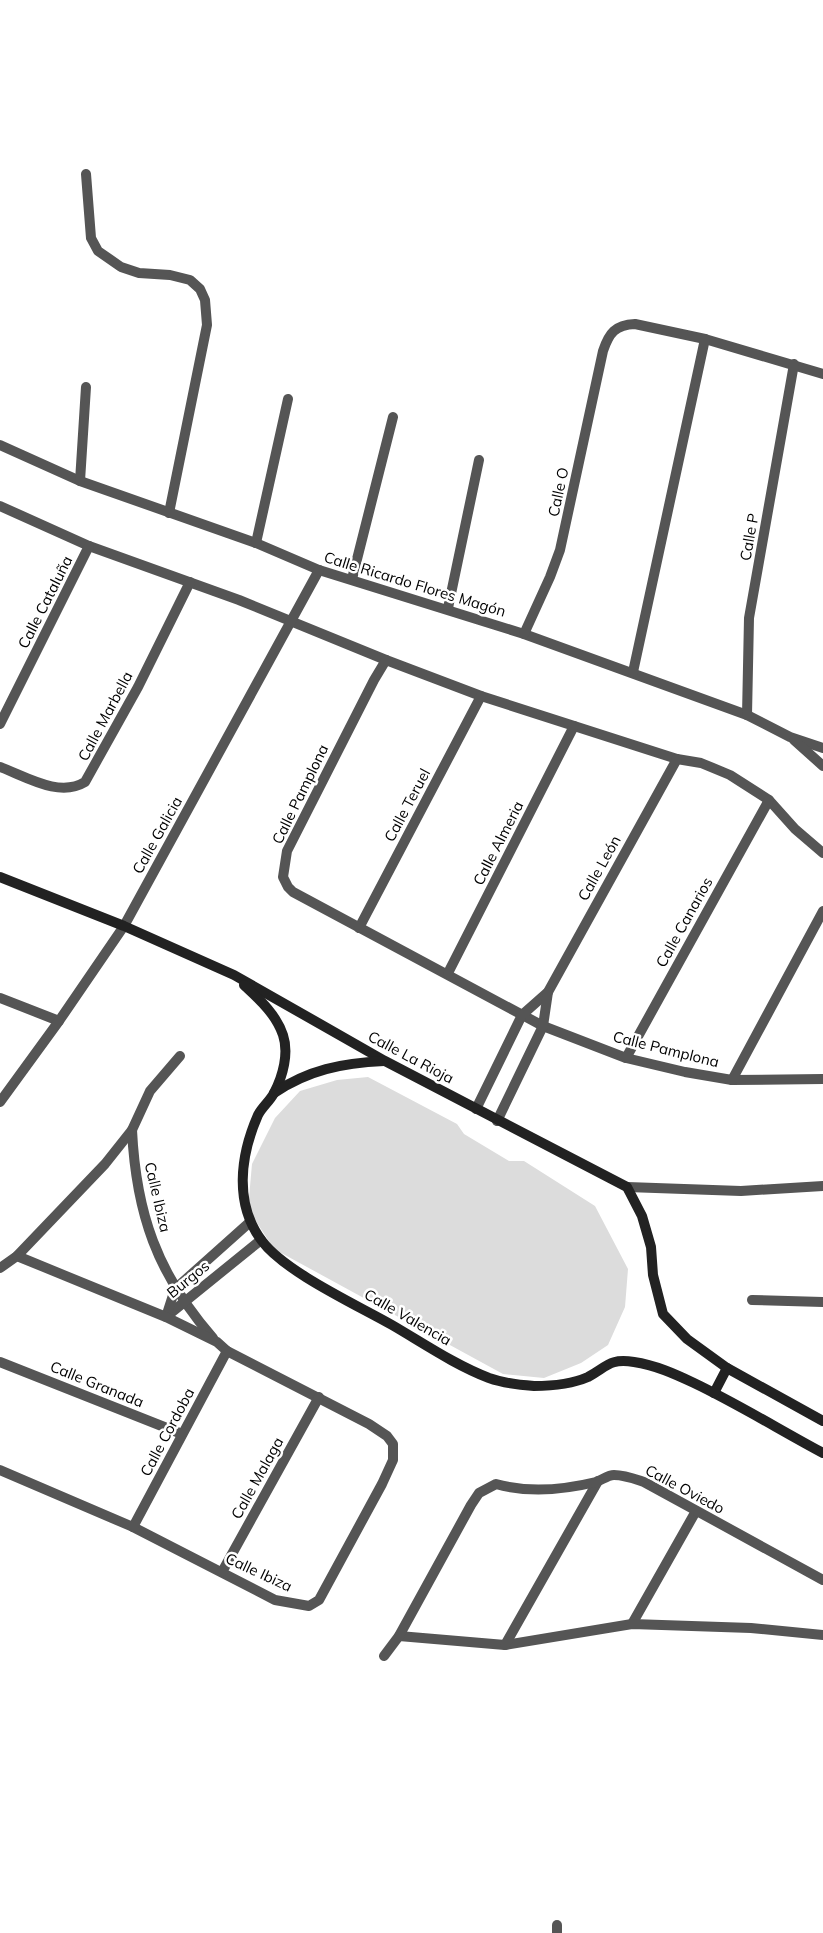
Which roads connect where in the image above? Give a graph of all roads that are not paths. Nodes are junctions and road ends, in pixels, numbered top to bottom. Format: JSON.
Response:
{"nodes":[{"id":1,"x":86,"y":174,"type":"dead end"},
{"id":2,"x":706,"y":339,"type":"junction"},
{"id":3,"x":794,"y":364,"type":"junction"},
{"id":4,"x":823,"y":374,"type":"edge"},
{"id":5,"x":86,"y":387,"type":"dead end"},
{"id":6,"x":288,"y":399,"type":"dead end"},
{"id":7,"x":393,"y":418,"type":"dead end"},
{"id":8,"x":0,"y":445,"type":"edge"},
{"id":9,"x":479,"y":460,"type":"dead end"},
{"id":10,"x":80,"y":481,"type":"junction"},
{"id":11,"x":1,"y":509,"type":"edge"},
{"id":12,"x":169,"y":513,"type":"junction"},
{"id":13,"x":256,"y":543,"type":"junction"},
{"id":14,"x":89,"y":546,"type":"junction"},
{"id":15,"x":319,"y":570,"type":"junction"},
{"id":16,"x":352,"y":579,"type":"junction"},
{"id":17,"x":190,"y":582,"type":"junction"},
{"id":18,"x":448,"y":608,"type":"junction"},
{"id":19,"x":291,"y":621,"type":"junction"},
{"id":20,"x":524,"y":634,"type":"junction"},
{"id":21,"x":386,"y":660,"type":"junction"},
{"id":22,"x":633,"y":672,"type":"junction"},
{"id":23,"x":481,"y":696,"type":"junction"},
{"id":24,"x":747,"y":716,"type":"junction"},
{"id":25,"x":0,"y":724,"type":"edge"},
{"id":26,"x":574,"y":726,"type":"junction"},
{"id":27,"x":790,"y":737,"type":"junction"},
{"id":28,"x":823,"y":748,"type":"edge"},
{"id":29,"x":677,"y":759,"type":"junction"},
{"id":30,"x":823,"y":766,"type":"edge"},
{"id":31,"x":0,"y":767,"type":"edge"},
{"id":32,"x":769,"y":800,"type":"junction"},
{"id":33,"x":823,"y":853,"type":"edge"},
{"id":34,"x":0,"y":877,"type":"edge"},
{"id":35,"x":823,"y":911,"type":"edge"},
{"id":36,"x":124,"y":926,"type":"junction"},
{"id":37,"x":359,"y":928,"type":"junction"},
{"id":38,"x":448,"y":973,"type":"junction"},
{"id":39,"x":234,"y":975,"type":"junction"},
{"id":40,"x":548,"y":992,"type":"junction"},
{"id":41,"x":0,"y":998,"type":"edge"},
{"id":42,"x":522,"y":1015,"type":"junction"},
{"id":43,"x":60,"y":1021,"type":"junction"},
{"id":44,"x":543,"y":1026,"type":"junction"},
{"id":45,"x":180,"y":1056,"type":"dead end"},
{"id":46,"x":626,"y":1058,"type":"junction"},
{"id":47,"x":384,"y":1061,"type":"junction"},
{"id":48,"x":823,"y":1079,"type":"edge"},
{"id":49,"x":732,"y":1080,"type":"junction"},
{"id":50,"x":274,"y":1093,"type":"junction"},
{"id":51,"x":0,"y":1102,"type":"edge"},
{"id":52,"x":476,"y":1109,"type":"junction"},
{"id":53,"x":497,"y":1121,"type":"junction"},
{"id":54,"x":132,"y":1130,"type":"junction"},
{"id":55,"x":823,"y":1186,"type":"edge"},
{"id":56,"x":627,"y":1187,"type":"junction"},
{"id":57,"x":250,"y":1222,"type":"junction"},
{"id":58,"x":261,"y":1240,"type":"junction"},
{"id":59,"x":16,"y":1256,"type":"junction"},
{"id":60,"x":1,"y":1266,"type":"edge"},
{"id":61,"x":175,"y":1289,"type":"junction"},
{"id":62,"x":752,"y":1300,"type":"dead end"},
{"id":63,"x":184,"y":1301,"type":"junction"},
{"id":64,"x":823,"y":1302,"type":"edge"},
{"id":65,"x":166,"y":1317,"type":"junction"},
{"id":66,"x":217,"y":1342,"type":"junction"},
{"id":67,"x":227,"y":1351,"type":"junction"},
{"id":68,"x":0,"y":1362,"type":"edge"},
{"id":69,"x":727,"y":1368,"type":"junction"},
{"id":70,"x":714,"y":1393,"type":"junction"},
{"id":71,"x":319,"y":1398,"type":"junction"},
{"id":72,"x":823,"y":1421,"type":"edge"},
{"id":73,"x":182,"y":1434,"type":"junction"},
{"id":74,"x":823,"y":1453,"type":"edge"},
{"id":75,"x":0,"y":1470,"type":"edge"},
{"id":76,"x":598,"y":1481,"type":"junction"},
{"id":77,"x":696,"y":1511,"type":"junction"},
{"id":78,"x":133,"y":1527,"type":"junction"},
{"id":79,"x":222,"y":1572,"type":"junction"},
{"id":80,"x":823,"y":1580,"type":"edge"},
{"id":81,"x":632,"y":1624,"type":"junction"},
{"id":82,"x":823,"y":1635,"type":"edge"},
{"id":83,"x":399,"y":1636,"type":"junction"},
{"id":84,"x":505,"y":1645,"type":"junction"},
{"id":85,"x":384,"y":1656,"type":"dead end"}],
"edges":[{"from":1,"to":12,"type":"street"},
{"from":2,"to":3,"type":"street","name":"Calle O"},
{"from":2,"to":20,"type":"street","name":"Calle O"},
{"from":2,"to":22,"type":"street"},
{"from":3,"to":4,"type":"street","name":"Calle O"},
{"from":3,"to":24,"type":"street","name":"Calle P"},
{"from":5,"to":10,"type":"street"},
{"from":6,"to":13,"type":"street"},
{"from":7,"to":16,"type":"street"},
{"from":8,"to":10,"type":"street","name":"Calle Ricardo Flores Magón"},
{"from":9,"to":18,"type":"street"},
{"from":10,"to":12,"type":"street","name":"Calle Ricardo Flores Magón"},
{"from":11,"to":14,"type":"street"},
{"from":12,"to":13,"type":"street","name":"Calle Ricardo Flores Magón"},
{"from":13,"to":15,"type":"street","name":"Calle Ricardo Flores Magón"},
{"from":14,"to":17,"type":"street"},
{"from":14,"to":25,"type":"street","name":"Calle Cataluña"},
{"from":15,"to":16,"type":"street","name":"Calle Ricardo Flores Magón"},
{"from":15,"to":19,"type":"street","name":"Calle Galicia"},
{"from":16,"to":18,"type":"street","name":"Calle Ricardo Flores Magón"},
{"from":17,"to":19,"type":"street"},
{"from":17,"to":31,"type":"street","name":"Calle Marbella"},
{"from":18,"to":20,"type":"street","name":"Calle Ricardo Flores Magón"},
{"from":19,"to":21,"type":"street"},
{"from":19,"to":36,"type":"street","name":"Calle Galicia"},
{"from":20,"to":22,"type":"street","name":"Calle Ricardo Flores Magón"},
{"from":21,"to":23,"type":"street"},
{"from":21,"to":37,"type":"street","name":"Calle Pamplona"},
{"from":22,"to":24,"type":"street","name":"Calle Ricardo Flores Magón"},
{"from":23,"to":26,"type":"street"},
{"from":23,"to":37,"type":"street","name":"Calle Teruel"},
{"from":24,"to":27,"type":"street","name":"Calle Ricardo Flores Magón"},
{"from":26,"to":29,"type":"street"},
{"from":26,"to":38,"type":"street","name":"Calle Almeria"},
{"from":27,"to":28,"type":"street","name":"Calle Ricardo Flores Magón"},
{"from":27,"to":30,"type":"street"},
{"from":29,"to":32,"type":"street"},
{"from":29,"to":40,"type":"street","name":"Calle León"},
{"from":32,"to":33,"type":"street"},
{"from":32,"to":46,"type":"street","name":"Calle Canarios"},
{"from":34,"to":36,"type":"street","name":"Calle La Rioja"},
{"from":35,"to":49,"type":"street"},
{"from":36,"to":39,"type":"street","name":"Calle La Rioja"},
{"from":36,"to":43,"type":"street","name":"Calle Galicia"},
{"from":37,"to":38,"type":"street","name":"Calle Pamplona"},
{"from":38,"to":42,"type":"street","name":"Calle Pamplona"},
{"from":39,"to":47,"type":"street","name":"Calle La Rioja"},
{"from":39,"to":50,"type":"street","name":"Calle Valencia"},
{"from":40,"to":42,"type":"street","name":"Calle León"},
{"from":40,"to":44,"type":"street","name":"Calle León"},
{"from":41,"to":43,"type":"street"},
{"from":42,"to":44,"type":"street","name":"Calle Pamplona"},
{"from":42,"to":52,"type":"street","name":"Calle León"},
{"from":43,"to":51,"type":"street","name":"Calle Galicia"},
{"from":44,"to":46,"type":"street","name":"Calle Pamplona"},
{"from":44,"to":53,"type":"street","name":"Calle León"},
{"from":45,"to":54,"type":"street","name":"Calle Ibiza"},
{"from":46,"to":49,"type":"street","name":"Calle Pamplona"},
{"from":47,"to":50,"type":"street"},
{"from":47,"to":52,"type":"street","name":"Calle La Rioja"},
{"from":48,"to":49,"type":"street","name":"Calle Pamplona"},
{"from":50,"to":57,"type":"street","name":"Calle Valencia"},
{"from":52,"to":53,"type":"street","name":"Calle La Rioja"},
{"from":53,"to":56,"type":"street","name":"Calle La Rioja"},
{"from":54,"to":59,"type":"street","name":"Calle Ibiza"},
{"from":54,"to":61,"type":"street","name":"Calle Ibiza"},
{"from":55,"to":56,"type":"street","name":"Calle La Rioja"},
{"from":56,"to":69,"type":"street"},
{"from":57,"to":58,"type":"street","name":"Calle Valencia"},
{"from":57,"to":61,"type":"street","name":"Burgos"},
{"from":58,"to":63,"type":"street","name":"Burgos"},
{"from":58,"to":70,"type":"street","name":"Calle Valencia"},
{"from":59,"to":60,"type":"street","name":"Calle Ibiza"},
{"from":59,"to":65,"type":"street"},
{"from":61,"to":63,"type":"street","name":"Calle Ibiza"},
{"from":61,"to":65,"type":"street","name":"Burgos"},
{"from":62,"to":64,"type":"street"},
{"from":63,"to":65,"type":"street","name":"Burgos"},
{"from":63,"to":66,"type":"street","name":"Calle Ibiza"},
{"from":65,"to":66,"type":"street"},
{"from":66,"to":67,"type":"street"},
{"from":67,"to":71,"type":"street"},
{"from":67,"to":73,"type":"street","name":"Calle Cordoba"},
{"from":68,"to":73,"type":"street","name":"Calle Granada"},
{"from":69,"to":70,"type":"street"},
{"from":69,"to":72,"type":"street"},
{"from":70,"to":74,"type":"street","name":"Calle Valencia"},
{"from":71,"to":79,"type":"street","name":"Calle Malaga"},
{"from":71,"to":79,"type":"street","name":"Calle Ibiza"},
{"from":73,"to":78,"type":"street","name":"Calle Cordoba"},
{"from":75,"to":78,"type":"street","name":"Calle Ibiza"},
{"from":76,"to":77,"type":"street","name":"Calle Oviedo"},
{"from":76,"to":83,"type":"street","name":"Calle Oviedo"},
{"from":76,"to":84,"type":"street"},
{"from":77,"to":80,"type":"street","name":"Calle Oviedo"},
{"from":77,"to":81,"type":"street"},
{"from":78,"to":79,"type":"street","name":"Calle Ibiza"},
{"from":81,"to":82,"type":"street"},
{"from":81,"to":84,"type":"street"},
{"from":83,"to":84,"type":"street"},
{"from":83,"to":85,"type":"street","name":"Calle Oviedo"}]}
